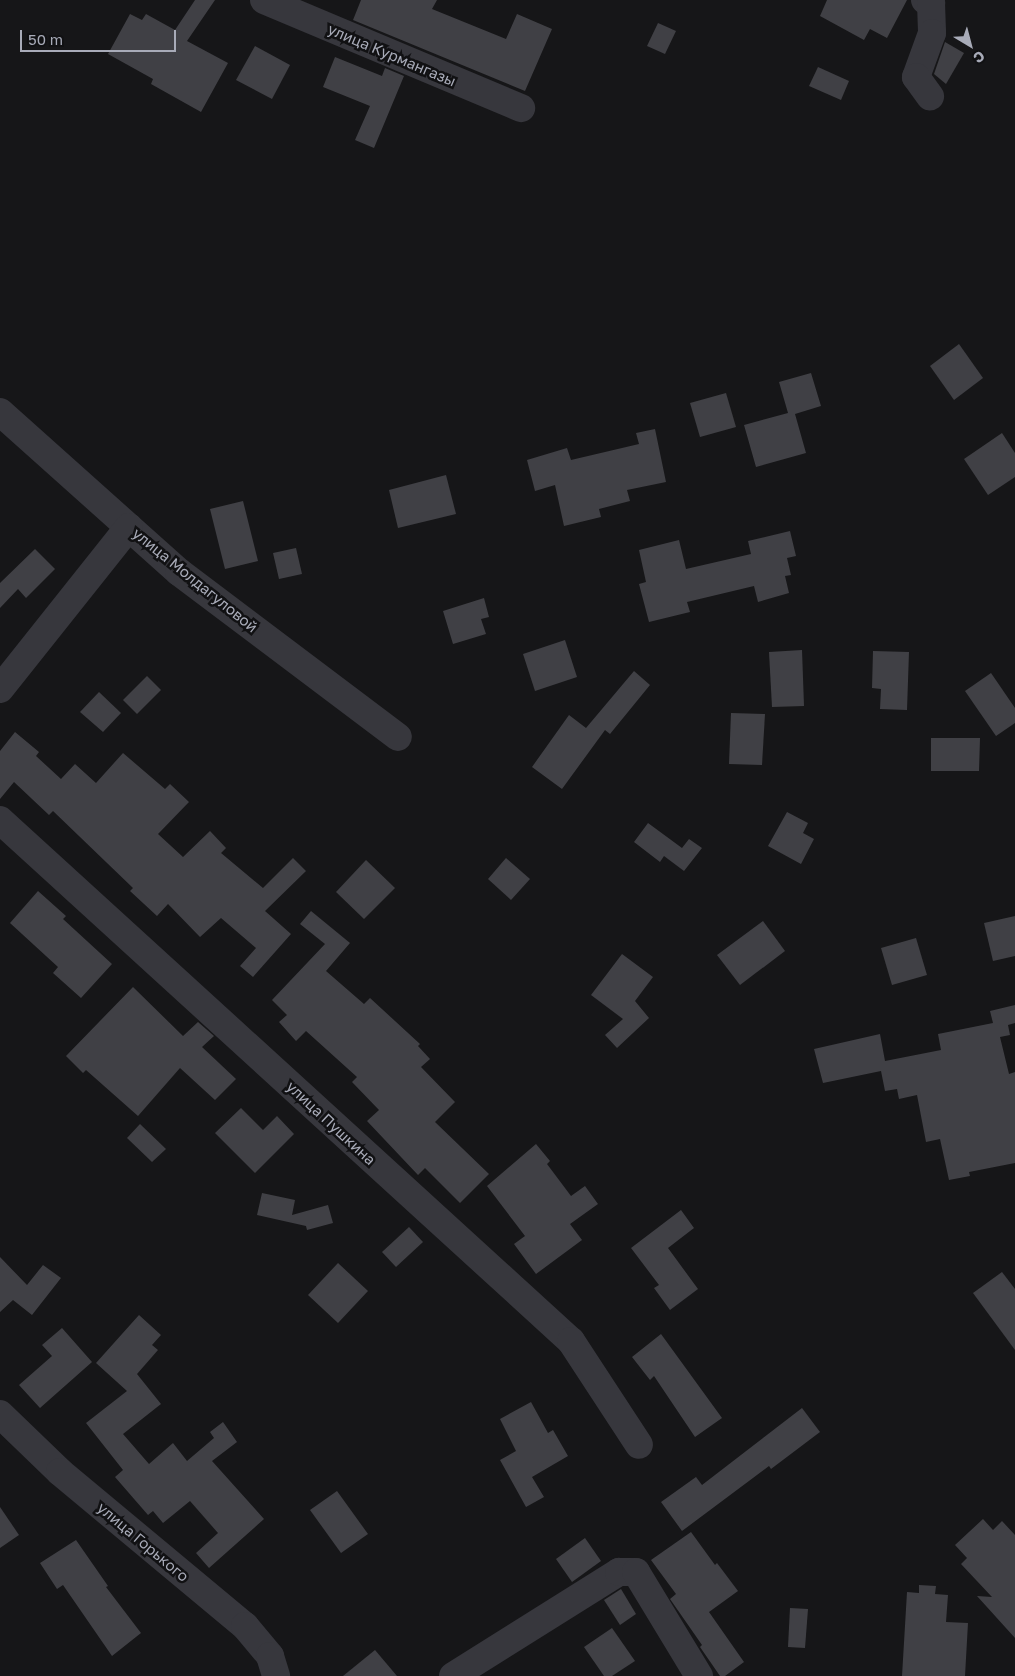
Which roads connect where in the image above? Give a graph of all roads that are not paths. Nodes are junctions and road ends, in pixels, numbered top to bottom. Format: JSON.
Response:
{"nodes":[{"id":1,"x":264,"y":0,"type":"edge"},
{"id":2,"x":925,"y":0,"type":"edge"},
{"id":3,"x":930,"y":96,"type":"dead end"},
{"id":4,"x":521,"y":108,"type":"dead end"},
{"id":5,"x":0,"y":412,"type":"edge"},
{"id":6,"x":128,"y":527,"type":"junction"},
{"id":7,"x":0,"y":689,"type":"edge"},
{"id":8,"x":398,"y":737,"type":"dead end"},
{"id":9,"x":0,"y":820,"type":"edge"},
{"id":10,"x":0,"y":1414,"type":"edge"},
{"id":11,"x":639,"y":1445,"type":"dead end"},
{"id":12,"x":276,"y":1676,"type":"edge"},
{"id":13,"x":453,"y":1676,"type":"edge"},
{"id":14,"x":699,"y":1676,"type":"edge"}],
"edges":[{"from":1,"to":4,"type":"street","name":"улица Курмангазы"},
{"from":2,"to":3,"type":"street"},
{"from":5,"to":6,"type":"street","name":"улица Молдагуловой"},
{"from":6,"to":7,"type":"street"},
{"from":6,"to":8,"type":"street","name":"улица Молдагуловой"},
{"from":9,"to":11,"type":"street","name":"улица Пушкина"},
{"from":10,"to":12,"type":"street","name":"улица Горького"},
{"from":13,"to":14,"type":"street"}]}
